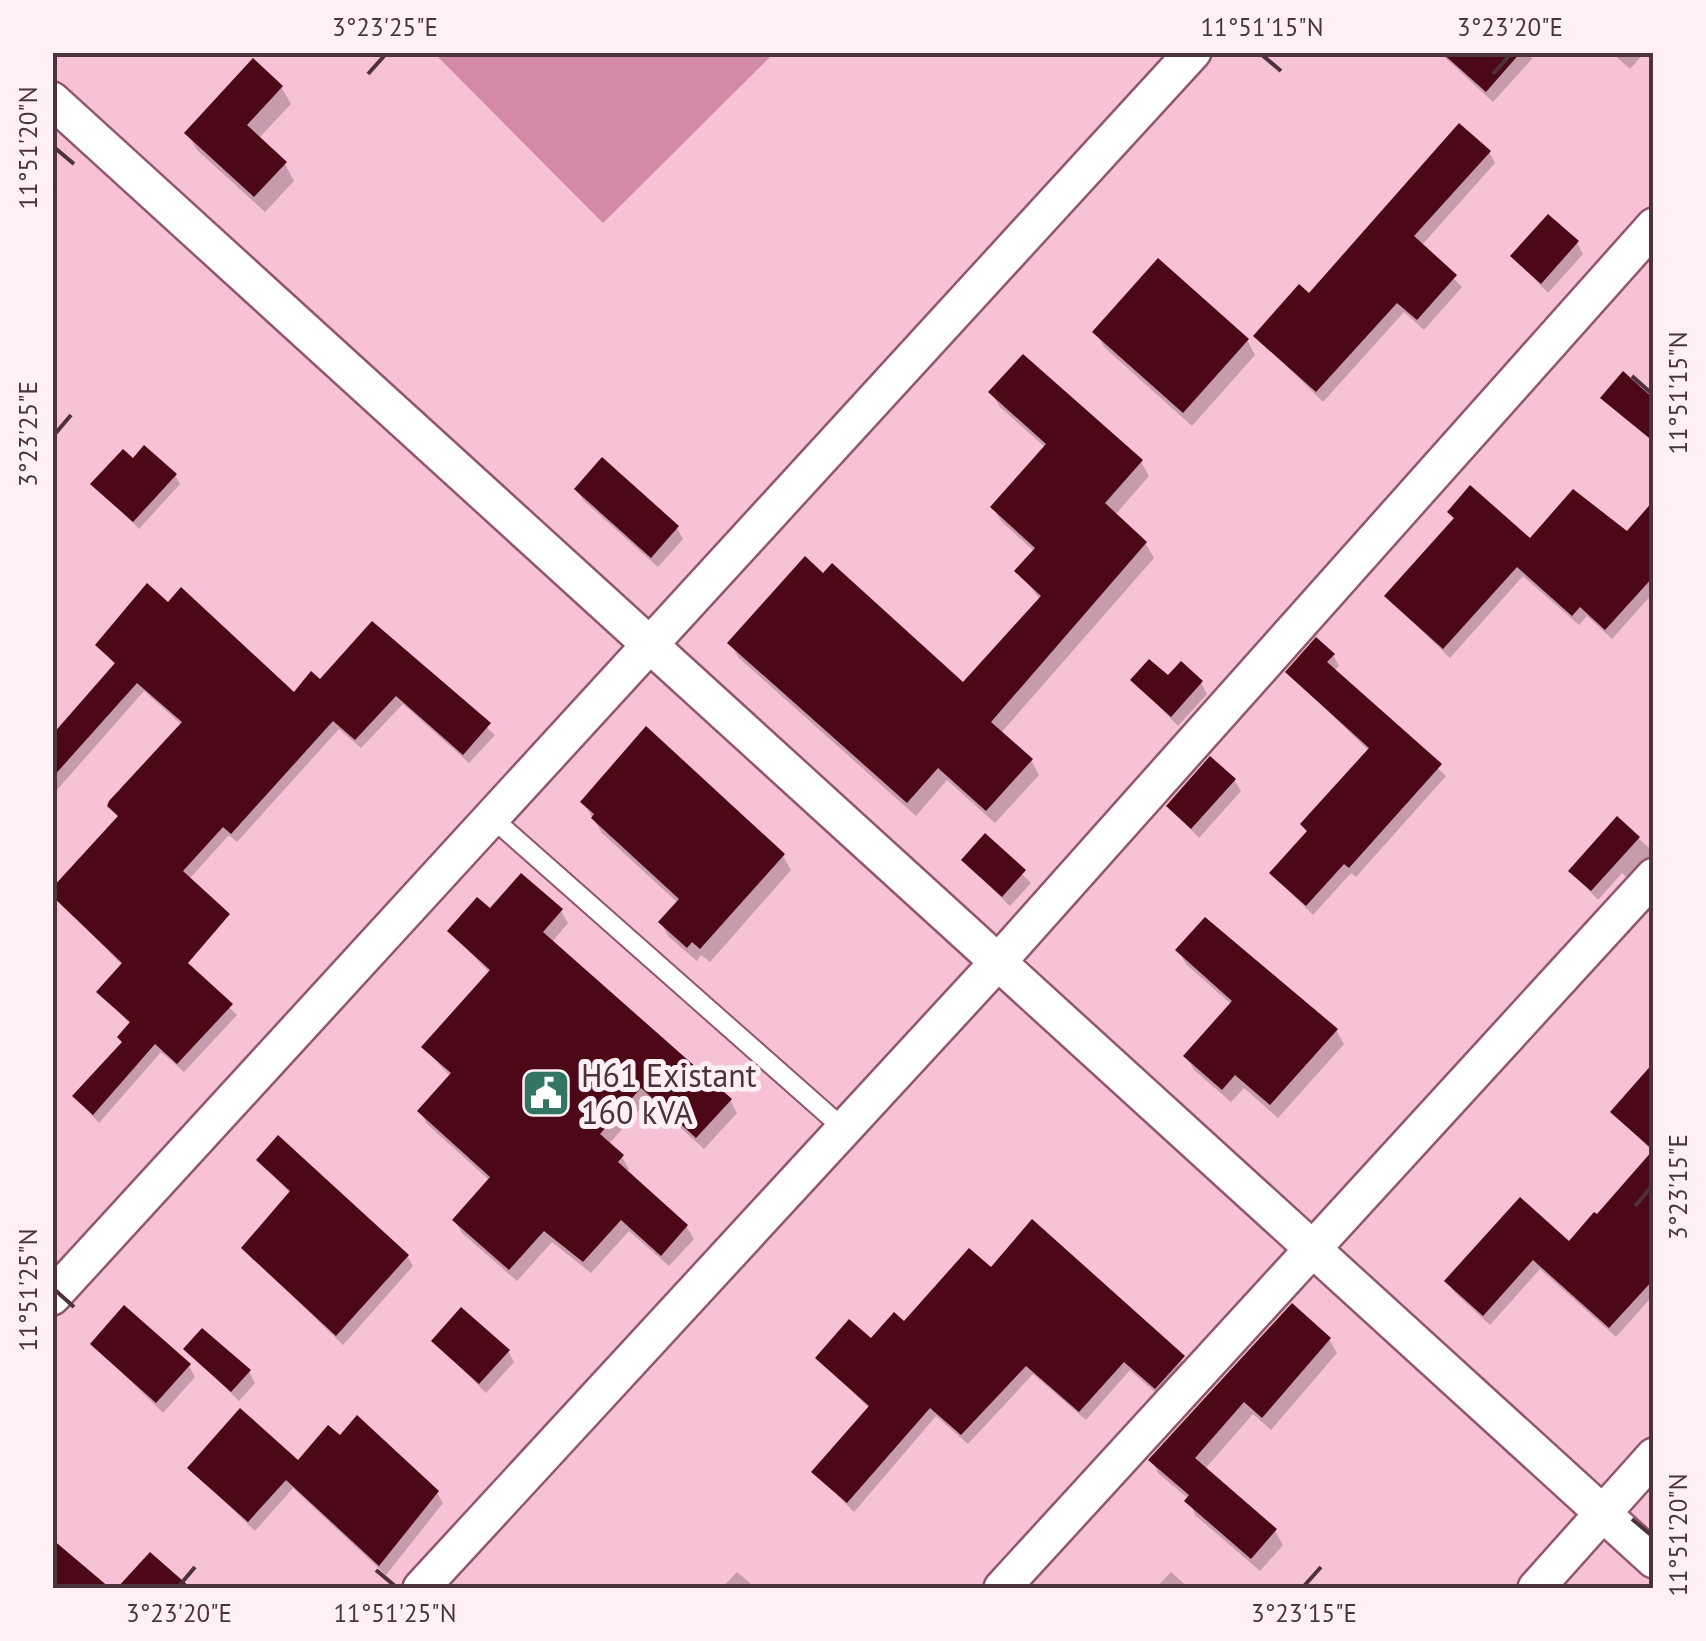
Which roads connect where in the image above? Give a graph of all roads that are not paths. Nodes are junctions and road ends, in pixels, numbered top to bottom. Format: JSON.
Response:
{"nodes":[{"id":1,"x":1193,"y":52,"type":"edge"},
{"id":2,"x":52,"y":100,"type":"edge"},
{"id":3,"x":1654,"y":226,"type":"edge"},
{"id":4,"x":652,"y":646,"type":"junction"},
{"id":5,"x":490,"y":817,"type":"junction"},
{"id":6,"x":1654,"y":876,"type":"edge"},
{"id":7,"x":998,"y":962,"type":"junction"},
{"id":8,"x":844,"y":1129,"type":"junction"},
{"id":9,"x":1312,"y":1249,"type":"junction"},
{"id":10,"x":52,"y":1297,"type":"edge"},
{"id":11,"x":1654,"y":1456,"type":"edge"},
{"id":12,"x":1604,"y":1514,"type":"junction"},
{"id":13,"x":1654,"y":1560,"type":"edge"},
{"id":14,"x":422,"y":1588,"type":"edge"},
{"id":15,"x":1002,"y":1588,"type":"edge"},
{"id":16,"x":1536,"y":1588,"type":"edge"}],
"edges":[{"from":1,"to":4,"type":"street"},
{"from":2,"to":4,"type":"street"},
{"from":3,"to":7,"type":"street"},
{"from":4,"to":5,"type":"street"},
{"from":4,"to":7,"type":"street"},
{"from":5,"to":8,"type":"lane"},
{"from":5,"to":10,"type":"street"},
{"from":6,"to":9,"type":"street"},
{"from":7,"to":8,"type":"street"},
{"from":7,"to":9,"type":"street"},
{"from":8,"to":14,"type":"street"},
{"from":9,"to":12,"type":"street"},
{"from":9,"to":15,"type":"street"},
{"from":11,"to":12,"type":"street"},
{"from":12,"to":13,"type":"street"},
{"from":12,"to":16,"type":"street"}]}
